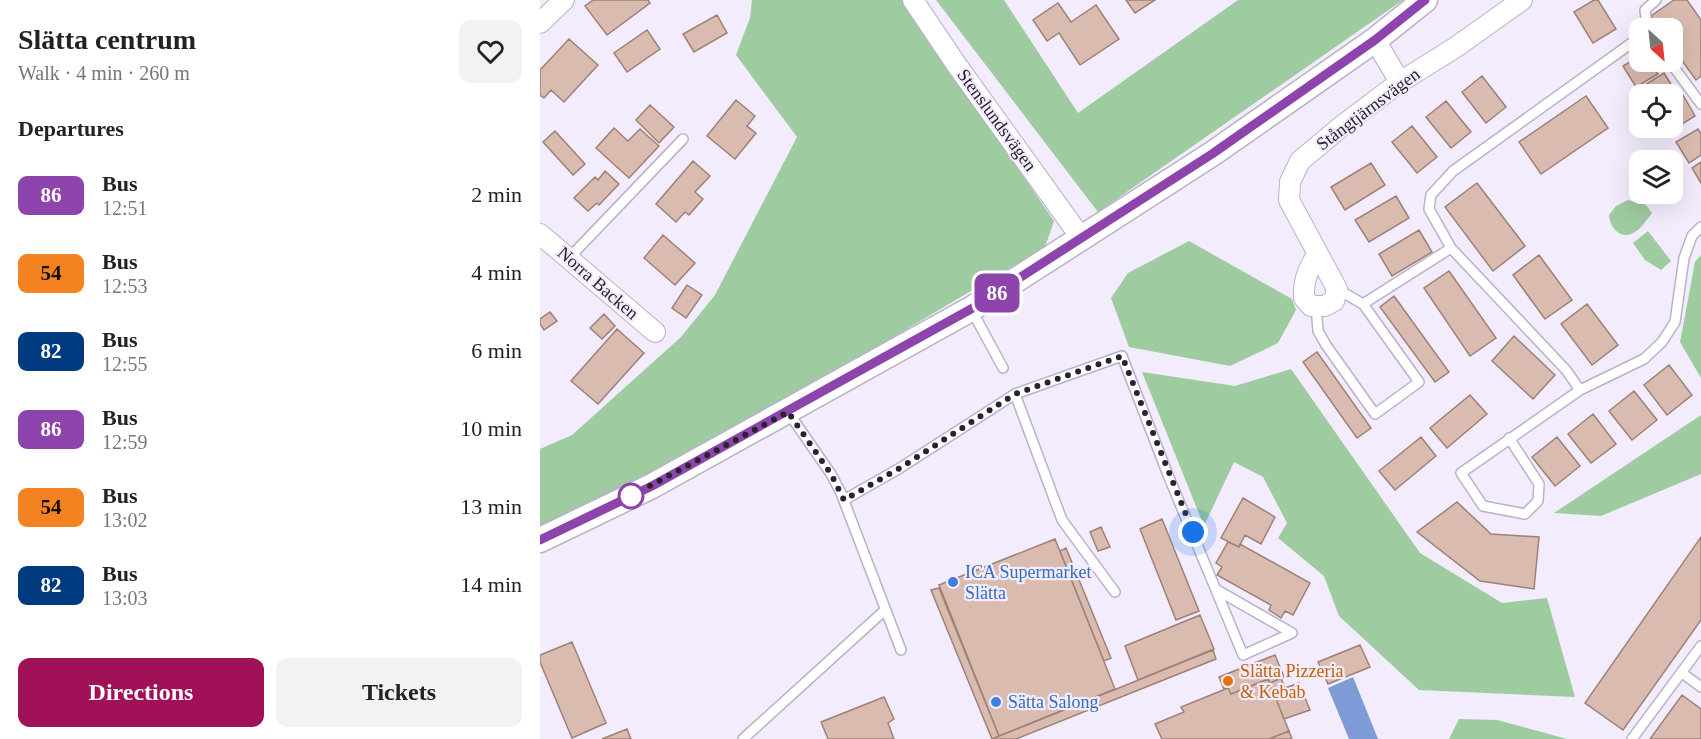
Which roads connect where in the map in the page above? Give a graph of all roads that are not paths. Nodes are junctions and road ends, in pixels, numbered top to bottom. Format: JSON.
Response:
{"nodes":[{"id":1,"x":564,"y":0,"type":"edge"},
{"id":2,"x":913,"y":0,"type":"edge"},
{"id":3,"x":1425,"y":0,"type":"edge"},
{"id":4,"x":1522,"y":0,"type":"edge"},
{"id":5,"x":1656,"y":0,"type":"edge"},
{"id":6,"x":1646,"y":18,"type":"edge"},
{"id":7,"x":540,"y":23,"type":"edge"},
{"id":8,"x":1375,"y":40,"type":"junction"},
{"id":9,"x":1629,"y":45,"type":"edge"},
{"id":10,"x":1678,"y":72,"type":"edge"},
{"id":11,"x":1400,"y":82,"type":"junction"},
{"id":12,"x":1699,"y":97,"type":"edge"},
{"id":13,"x":683,"y":139,"type":"dead end"},
{"id":14,"x":1701,"y":227,"type":"edge"},
{"id":15,"x":1082,"y":238,"type":"junction"},
{"id":16,"x":544,"y":245,"type":"edge"},
{"id":17,"x":1451,"y":248,"type":"junction"},
{"id":18,"x":1317,"y":255,"type":"junction"},
{"id":19,"x":569,"y":258,"type":"junction"},
{"id":20,"x":1336,"y":289,"type":"junction"},
{"id":21,"x":1363,"y":304,"type":"junction"},
{"id":22,"x":1316,"y":306,"type":"junction"},
{"id":23,"x":971,"y":309,"type":"junction"},
{"id":24,"x":655,"y":332,"type":"dead end"},
{"id":25,"x":1004,"y":368,"type":"dead end"},
{"id":26,"x":1580,"y":390,"type":"junction"},
{"id":27,"x":1015,"y":394,"type":"junction"},
{"id":28,"x":788,"y":412,"type":"junction"},
{"id":29,"x":1509,"y":438,"type":"junction"},
{"id":30,"x":844,"y":500,"type":"junction"},
{"id":31,"x":540,"y":540,"type":"edge"},
{"id":32,"x":1217,"y":590,"type":"junction"},
{"id":33,"x":1115,"y":592,"type":"dead end"},
{"id":34,"x":885,"y":610,"type":"junction"},
{"id":35,"x":1701,"y":646,"type":"edge"},
{"id":36,"x":901,"y":650,"type":"dead end"},
{"id":37,"x":1682,"y":673,"type":"junction"},
{"id":38,"x":1701,"y":687,"type":"edge"},
{"id":39,"x":743,"y":739,"type":"edge"},
{"id":40,"x":1632,"y":739,"type":"edge"}],
"edges":[{"from":1,"to":7,"type":"street"},
{"from":2,"to":15,"type":"street","name":"Stenslundsvägen"},
{"from":3,"to":8,"type":"street"},
{"from":4,"to":11,"type":"street","name":"Stångtjärnsvägen"},
{"from":5,"to":6,"type":"lane"},
{"from":8,"to":11,"type":"street"},
{"from":8,"to":15,"type":"street"},
{"from":9,"to":17,"type":"lane"},
{"from":10,"to":12,"type":"lane"},
{"from":11,"to":18,"type":"street","name":"Stångtjärnsvägen"},
{"from":13,"to":19,"type":"lane"},
{"from":14,"to":26,"type":"lane"},
{"from":15,"to":23,"type":"street"},
{"from":16,"to":19,"type":"street","name":"Norra Backen"},
{"from":17,"to":21,"type":"lane"},
{"from":17,"to":26,"type":"lane"},
{"from":18,"to":20,"type":"street","name":"Stångtjärnsvägen"},
{"from":18,"to":22,"type":"street"},
{"from":19,"to":24,"type":"street","name":"Norra Backen"},
{"from":20,"to":21,"type":"lane"},
{"from":20,"to":22,"type":"street"},
{"from":21,"to":22,"type":"lane"},
{"from":23,"to":25,"type":"lane"},
{"from":23,"to":28,"type":"street"},
{"from":26,"to":29,"type":"lane"},
{"from":27,"to":30,"type":"lane"},
{"from":27,"to":32,"type":"lane"},
{"from":27,"to":33,"type":"lane"},
{"from":28,"to":30,"type":"lane"},
{"from":28,"to":31,"type":"street"},
{"from":29,"to":29,"type":"lane"},
{"from":30,"to":34,"type":"lane"},
{"from":32,"to":32,"type":"lane"},
{"from":34,"to":36,"type":"lane"},
{"from":34,"to":39,"type":"lane"},
{"from":35,"to":37,"type":"lane"},
{"from":37,"to":38,"type":"lane"},
{"from":37,"to":40,"type":"lane"}]}
